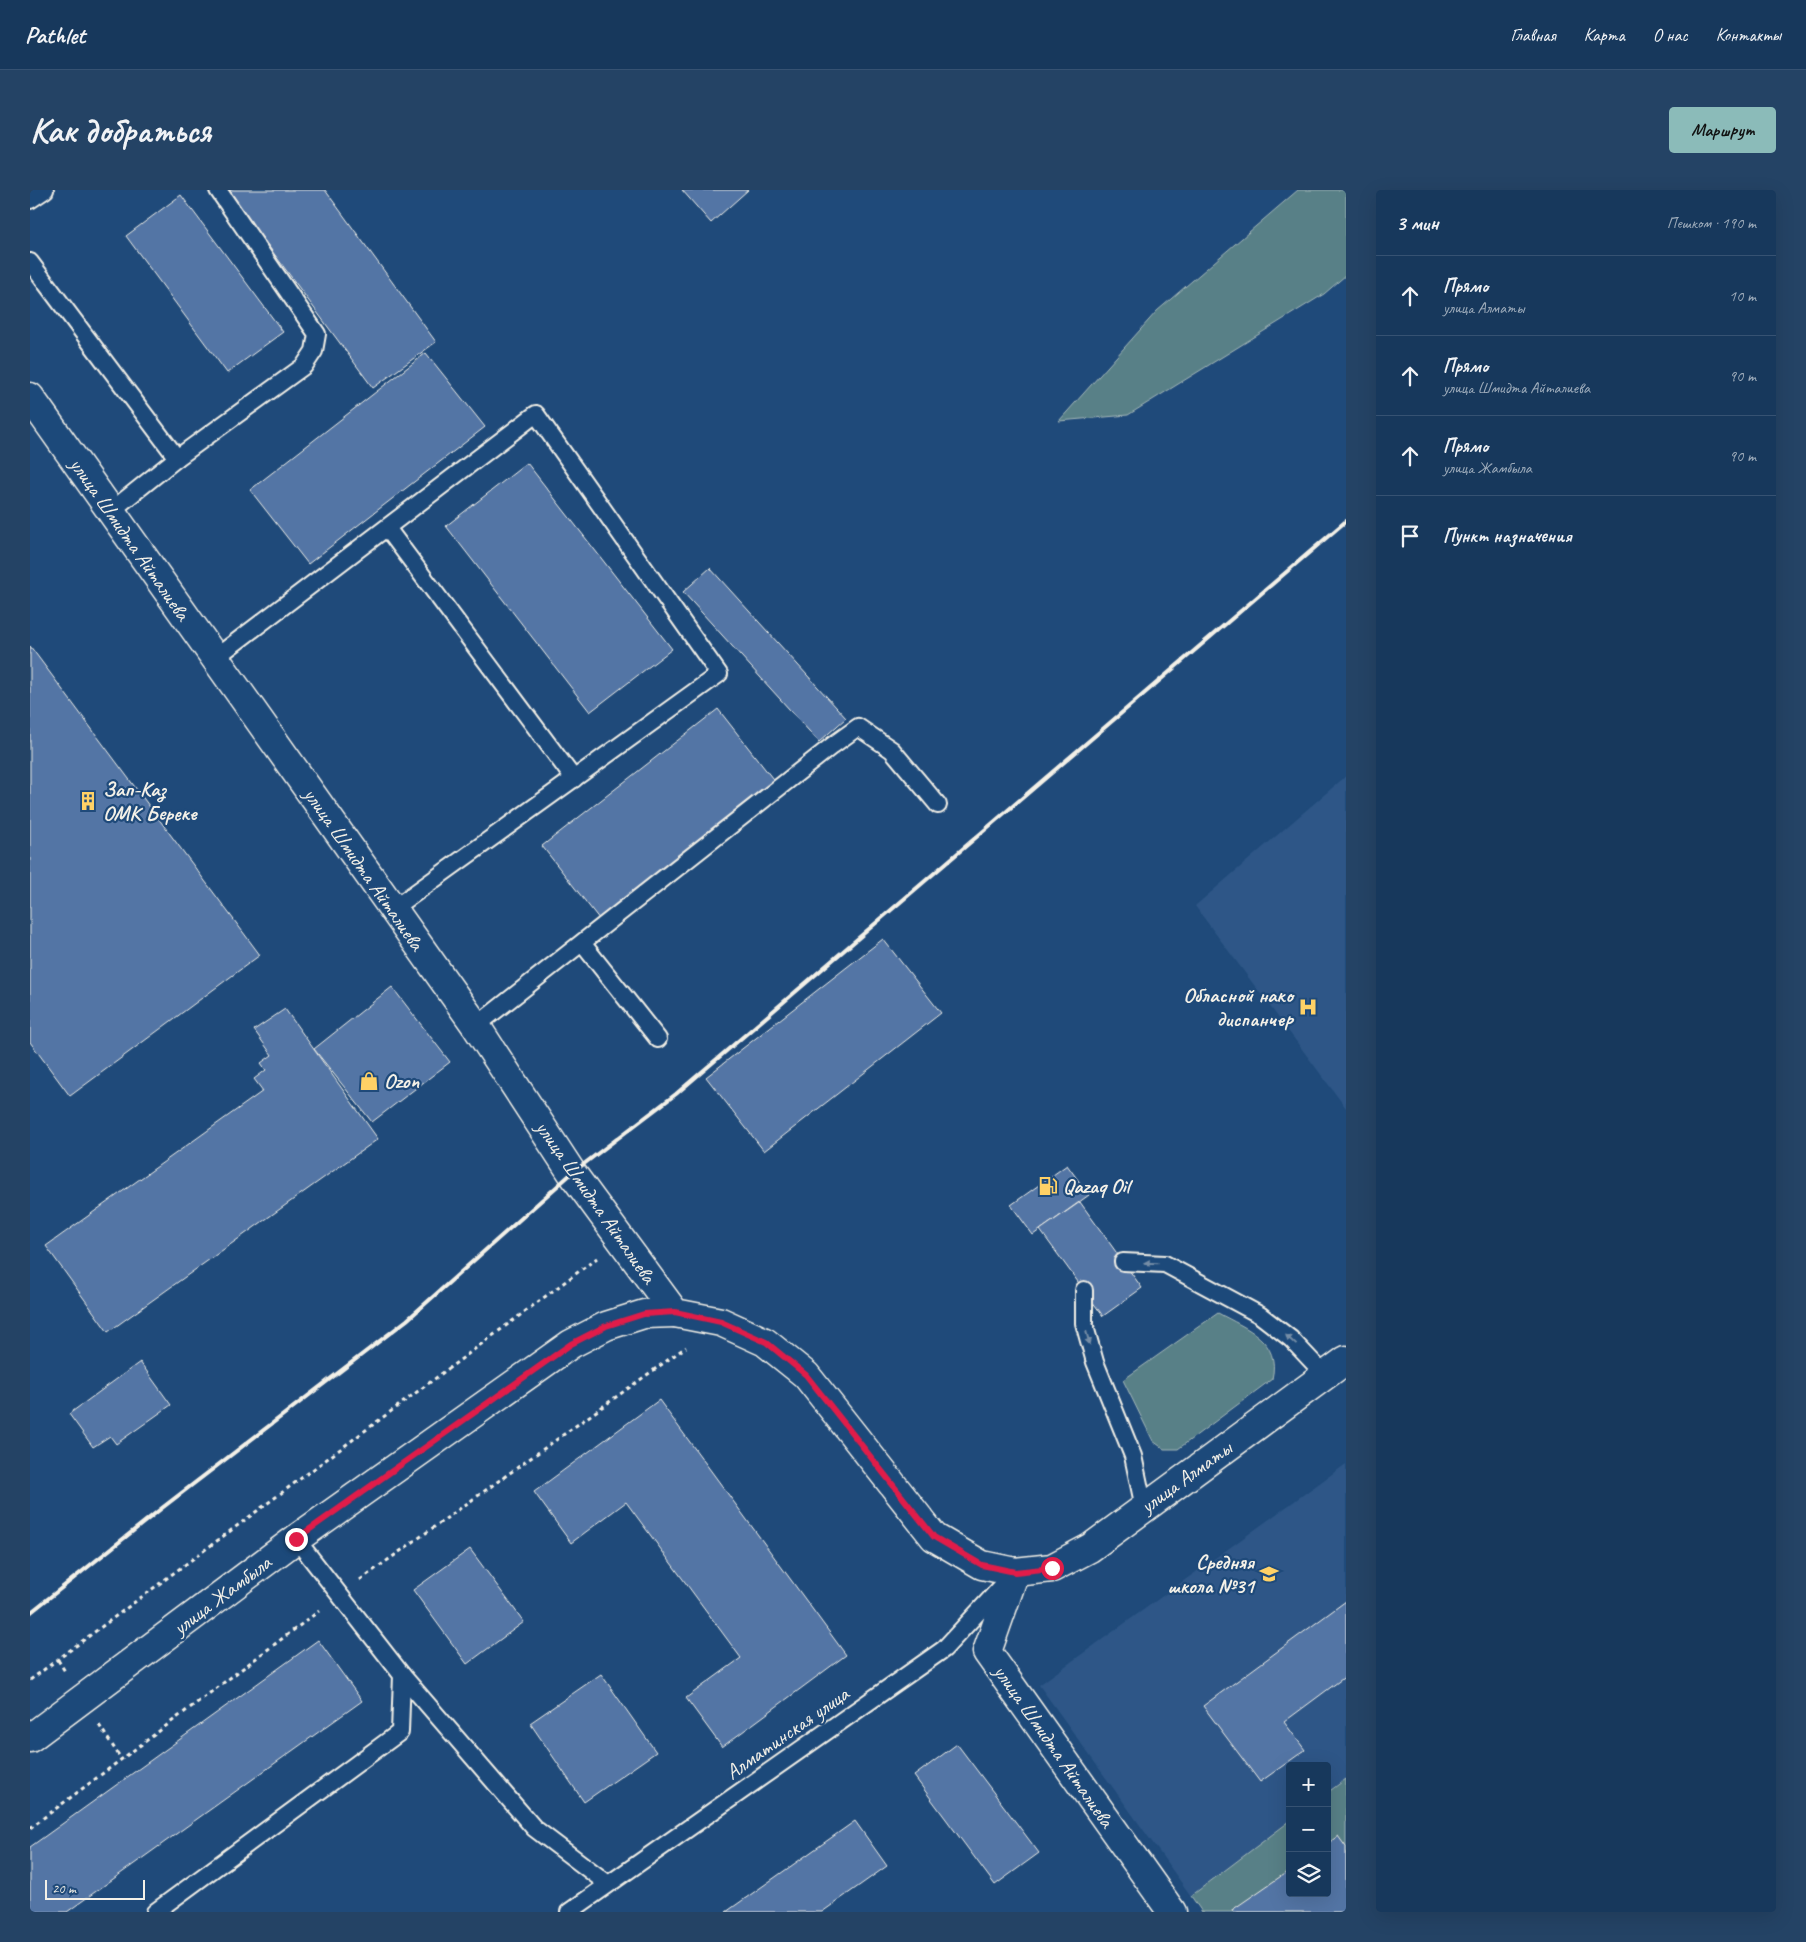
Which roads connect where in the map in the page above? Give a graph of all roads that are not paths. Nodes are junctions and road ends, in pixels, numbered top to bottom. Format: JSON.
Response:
{"nodes":[{"id":1,"x":218,"y":190,"type":"edge"},
{"id":2,"x":30,"y":262,"type":"edge"},
{"id":3,"x":30,"y":397,"type":"edge"},
{"id":4,"x":177,"y":458,"type":"junction"},
{"id":5,"x":111,"y":511,"type":"junction"},
{"id":6,"x":387,"y":528,"type":"junction"},
{"id":7,"x":215,"y":658,"type":"junction"},
{"id":8,"x":574,"y":779,"type":"junction"},
{"id":9,"x":938,"y":805,"type":"dead end"},
{"id":10,"x":393,"y":909,"type":"junction"},
{"id":11,"x":582,"y":943,"type":"junction"},
{"id":12,"x":476,"y":1026,"type":"junction"},
{"id":13,"x":658,"y":1039,"type":"dead end"},
{"id":14,"x":1123,"y":1262,"type":"dead end"},
{"id":15,"x":1084,"y":1290,"type":"dead end"},
{"id":16,"x":675,"y":1312,"type":"junction"},
{"id":17,"x":1336,"y":1367,"type":"edge"},
{"id":18,"x":1144,"y":1508,"type":"junction"},
{"id":19,"x":296,"y":1539,"type":"junction"},
{"id":20,"x":1015,"y":1572,"type":"junction"},
{"id":21,"x":402,"y":1675,"type":"junction"},
{"id":22,"x":30,"y":1738,"type":"edge"},
{"id":23,"x":608,"y":1884,"type":"junction"},
{"id":24,"x":155,"y":1912,"type":"edge"},
{"id":25,"x":569,"y":1912,"type":"edge"},
{"id":26,"x":1172,"y":1912,"type":"edge"}],
"edges":[{"from":1,"to":4,"type":"lane"},
{"from":2,"to":4,"type":"lane"},
{"from":3,"to":5,"type":"street","name":"улица Шмидта Айталиева"},
{"from":4,"to":5,"type":"lane"},
{"from":5,"to":7,"type":"street","name":"улица Шмидта Айталиева"},
{"from":6,"to":7,"type":"lane"},
{"from":6,"to":8,"type":"lane"},
{"from":6,"to":8,"type":"lane"},
{"from":7,"to":10,"type":"street","name":"улица Шмидта Айталиева"},
{"from":8,"to":10,"type":"lane"},
{"from":9,"to":11,"type":"lane"},
{"from":10,"to":12,"type":"street","name":"улица Шмидта Айталиева"},
{"from":11,"to":12,"type":"lane"},
{"from":11,"to":13,"type":"lane"},
{"from":12,"to":16,"type":"street","name":"улица Шмидта Айталиева"},
{"from":17,"to":14,"type":"lane","one_way":true},
{"from":15,"to":18,"type":"lane","one_way":true},
{"from":16,"to":19,"type":"street","name":"улица Жамбыла"},
{"from":16,"to":20,"type":"street"},
{"from":17,"to":18,"type":"street","name":"улица Алматы"},
{"from":18,"to":20,"type":"street","name":"улица Алматы"},
{"from":19,"to":21,"type":"lane"},
{"from":19,"to":22,"type":"street","name":"улица Жамбыла"},
{"from":20,"to":23,"type":"lane","name":"Алматинская улица"},
{"from":20,"to":26,"type":"street","name":"улица Шмидта Айталиева"},
{"from":21,"to":23,"type":"lane"},
{"from":21,"to":24,"type":"lane"},
{"from":23,"to":25,"type":"lane","name":"Алматинская улица"}]}
